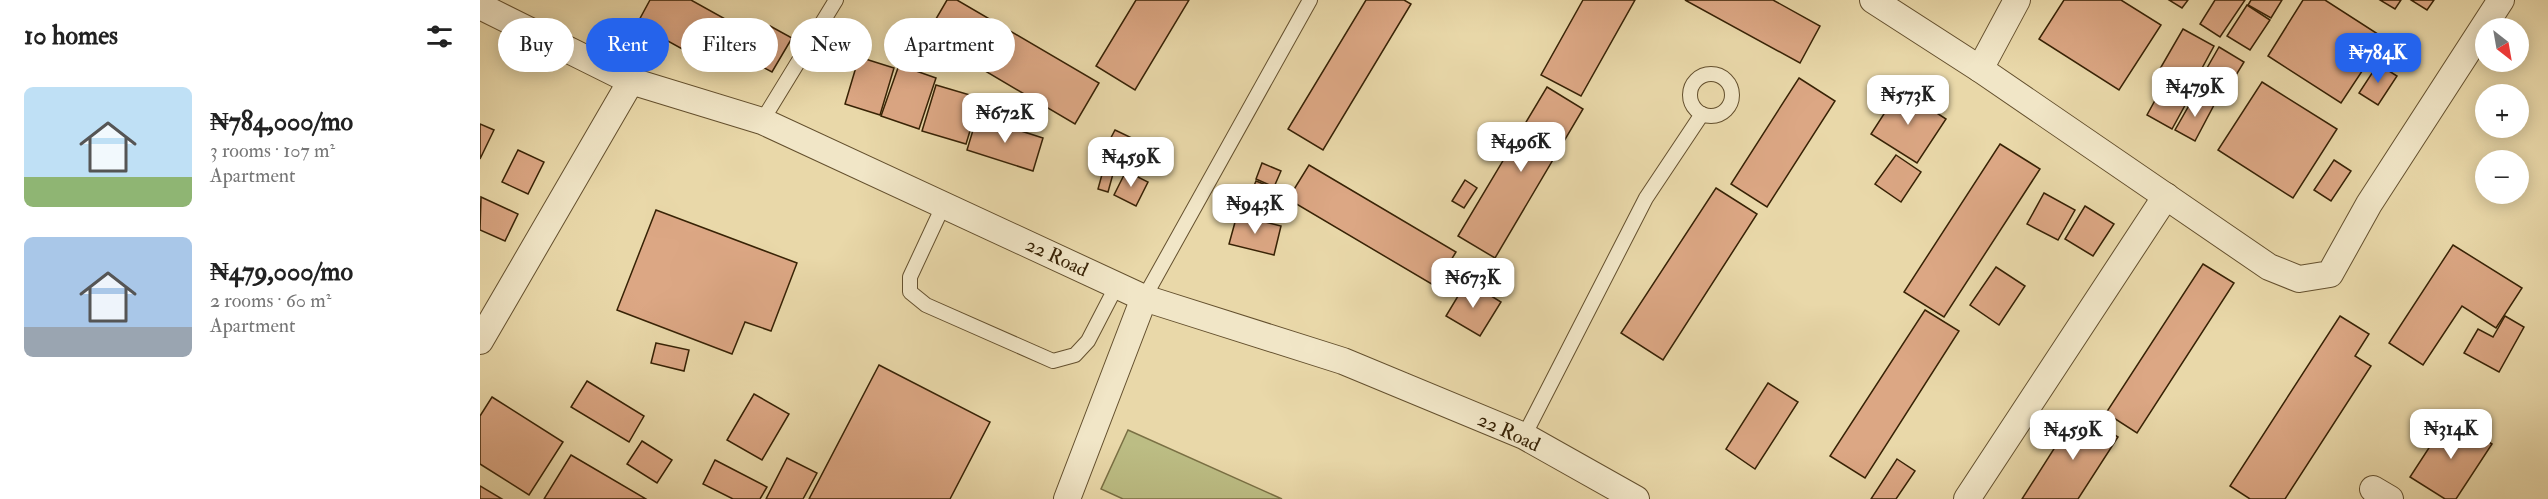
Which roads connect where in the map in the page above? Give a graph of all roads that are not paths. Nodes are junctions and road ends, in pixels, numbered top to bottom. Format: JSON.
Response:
{"nodes":[{"id":1,"x":836,"y":0,"type":"edge"},
{"id":2,"x":1310,"y":0,"type":"edge"},
{"id":3,"x":1873,"y":0,"type":"edge"},
{"id":4,"x":2018,"y":0,"type":"edge"},
{"id":5,"x":2501,"y":0,"type":"edge"},
{"id":6,"x":480,"y":6,"type":"edge"},
{"id":7,"x":1980,"y":69,"type":"junction"},
{"id":8,"x":631,"y":81,"type":"junction"},
{"id":9,"x":1702,"y":114,"type":"dead end"},
{"id":10,"x":762,"y":121,"type":"junction"},
{"id":11,"x":2166,"y":196,"type":"junction"},
{"id":12,"x":944,"y":204,"type":"junction"},
{"id":13,"x":1117,"y":285,"type":"junction"},
{"id":14,"x":1144,"y":298,"type":"junction"},
{"id":15,"x":480,"y":341,"type":"edge"},
{"id":16,"x":1524,"y":436,"type":"junction"},
{"id":17,"x":1067,"y":499,"type":"edge"},
{"id":18,"x":1636,"y":499,"type":"edge"},
{"id":19,"x":1967,"y":499,"type":"edge"}],
"edges":[{"from":1,"to":10,"type":"lane"},
{"from":2,"to":14,"type":"lane"},
{"from":3,"to":7,"type":"street"},
{"from":4,"to":7,"type":"street"},
{"from":5,"to":11,"type":"street"},
{"from":6,"to":8,"type":"street","name":"22 Road"},
{"from":7,"to":11,"type":"street"},
{"from":8,"to":10,"type":"street","name":"22 Road"},
{"from":8,"to":15,"type":"street"},
{"from":9,"to":16,"type":"lane"},
{"from":10,"to":12,"type":"street","name":"22 Road"},
{"from":11,"to":19,"type":"street"},
{"from":12,"to":13,"type":"street","name":"22 Road"},
{"from":12,"to":13,"type":"lane"},
{"from":13,"to":14,"type":"street","name":"22 Road"},
{"from":14,"to":16,"type":"street","name":"22 Road"},
{"from":14,"to":17,"type":"street"},
{"from":16,"to":18,"type":"street","name":"22 Road"}]}
